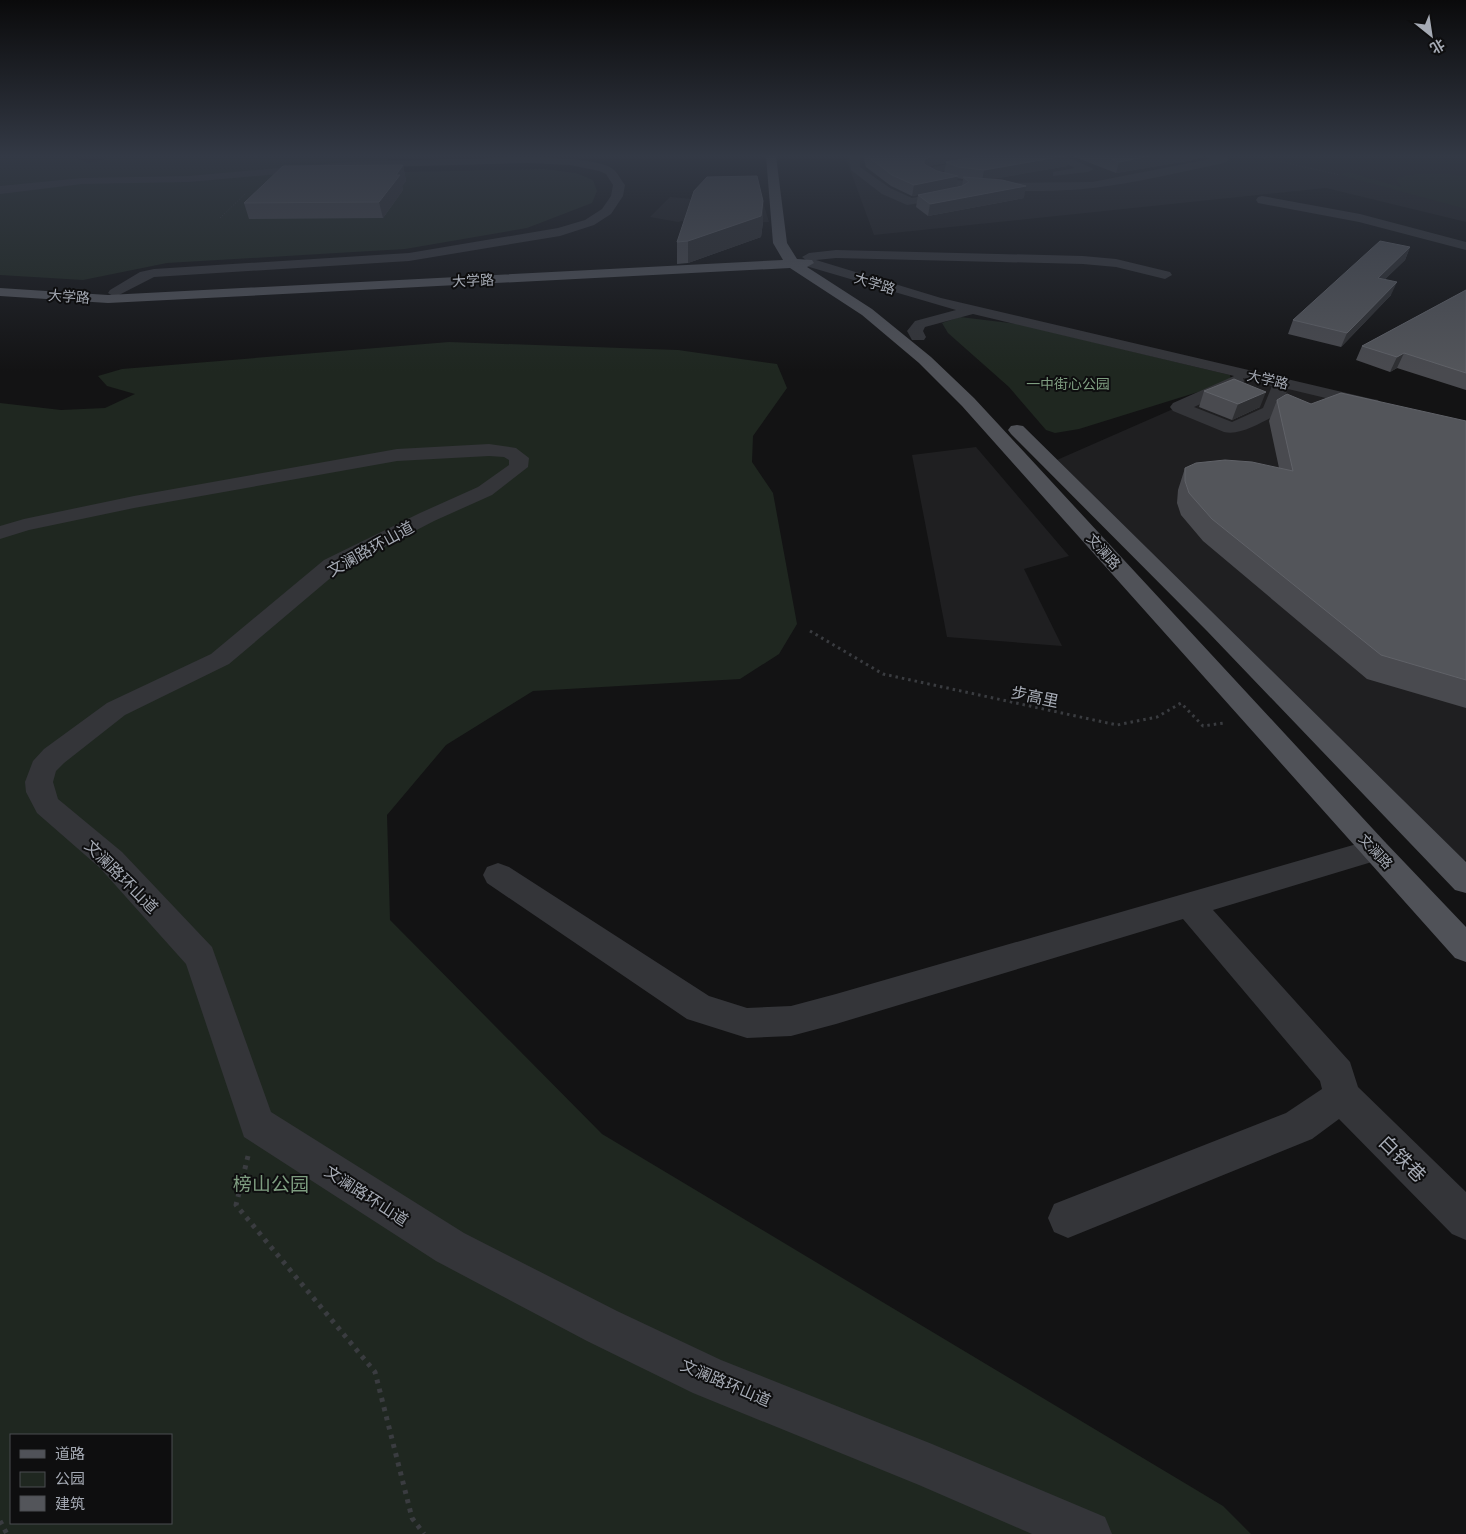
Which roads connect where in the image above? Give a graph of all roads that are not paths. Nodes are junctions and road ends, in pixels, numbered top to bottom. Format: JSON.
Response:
{"nodes":[{"id":1,"x":573,"y":228,"type":"edge"},
{"id":2,"x":778,"y":228,"type":"edge"},
{"id":3,"x":1396,"y":228,"type":"edge"},
{"id":4,"x":780,"y":243,"type":"junction"},
{"id":5,"x":1466,"y":246,"type":"edge"},
{"id":6,"x":800,"y":257,"type":"junction"},
{"id":7,"x":714,"y":262,"type":"junction"},
{"id":8,"x":730,"y":267,"type":"junction"},
{"id":9,"x":1165,"y":275,"type":"dead end"},
{"id":10,"x":0,"y":286,"type":"edge"},
{"id":11,"x":834,"y":290,"type":"junction"},
{"id":12,"x":0,"y":292,"type":"edge"},
{"id":13,"x":116,"y":293,"type":"junction"},
{"id":14,"x":985,"y":313,"type":"junction"},
{"id":15,"x":918,"y":336,"type":"junction"},
{"id":16,"x":1245,"y":374,"type":"junction"},
{"id":17,"x":1282,"y":383,"type":"junction"},
{"id":18,"x":1388,"y":408,"type":"edge"},
{"id":19,"x":0,"y":533,"type":"edge"},
{"id":20,"x":1374,"y":850,"type":"junction"},
{"id":21,"x":1460,"y":868,"type":"edge"},
{"id":22,"x":498,"y":876,"type":"dead end"},
{"id":23,"x":1190,"y":905,"type":"junction"},
{"id":24,"x":1466,"y":948,"type":"edge"},
{"id":25,"x":1341,"y":1096,"type":"junction"},
{"id":26,"x":1068,"y":1218,"type":"dead end"},
{"id":27,"x":1466,"y":1220,"type":"edge"},
{"id":28,"x":1088,"y":1534,"type":"edge"}],
"edges":[{"from":1,"to":13,"type":"street"},
{"from":2,"to":4,"type":"main road","name":"文澜路"},
{"from":3,"to":5,"type":"street"},
{"from":4,"to":6,"type":"main road","name":"文澜路"},
{"from":4,"to":7,"type":"main road"},
{"from":6,"to":7,"type":"main road","name":"大学路"},
{"from":6,"to":8,"type":"main road","name":"大学路"},
{"from":6,"to":9,"type":"street"},
{"from":6,"to":11,"type":"main road","name":"文澜路"},
{"from":6,"to":14,"type":"street","name":"大学路"},
{"from":6,"to":15,"type":"main road","name":"文澜路"},
{"from":7,"to":13,"type":"main road","name":"大学路"},
{"from":8,"to":11,"type":"main road"},
{"from":8,"to":12,"type":"main road","name":"大学路"},
{"from":10,"to":13,"type":"main road","name":"大学路"},
{"from":11,"to":20,"type":"main road","name":"文澜路"},
{"from":14,"to":15,"type":"street"},
{"from":14,"to":16,"type":"street","name":"大学路"},
{"from":15,"to":21,"type":"main road","name":"文澜路"},
{"from":16,"to":17,"type":"street","name":"大学路"},
{"from":16,"to":17,"type":"street"},
{"from":17,"to":18,"type":"street","name":"大学路"},
{"from":19,"to":28,"type":"street","name":"文澜路环山道"},
{"from":20,"to":23,"type":"street"},
{"from":20,"to":24,"type":"main road","name":"文澜路"},
{"from":22,"to":23,"type":"street"},
{"from":23,"to":25,"type":"street"},
{"from":25,"to":26,"type":"street"},
{"from":25,"to":27,"type":"street","name":"白铁巷"}]}
